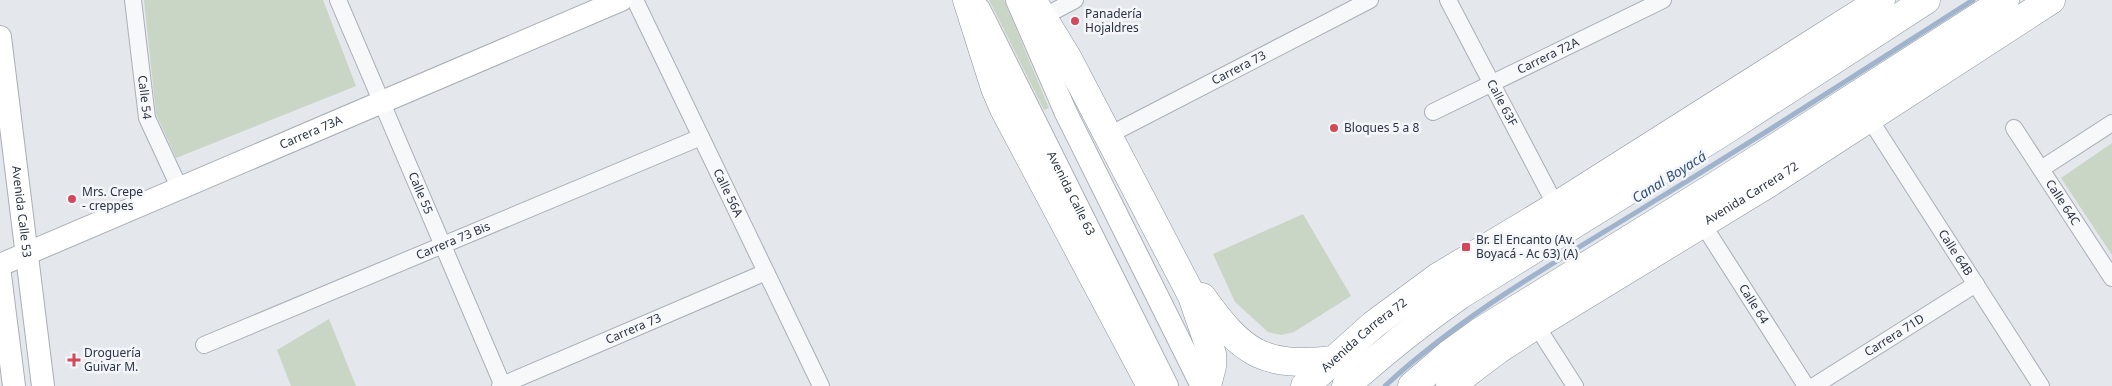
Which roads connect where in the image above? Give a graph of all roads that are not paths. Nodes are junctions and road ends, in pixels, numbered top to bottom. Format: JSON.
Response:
{"nodes":[{"id":1,"x":133,"y":0,"type":"edge"},
{"id":2,"x":338,"y":0,"type":"edge"},
{"id":3,"x":621,"y":0,"type":"edge"},
{"id":4,"x":635,"y":0,"type":"edge"},
{"id":5,"x":967,"y":0,"type":"edge"},
{"id":6,"x":975,"y":0,"type":"edge"},
{"id":7,"x":1017,"y":0,"type":"edge"},
{"id":8,"x":1075,"y":0,"type":"edge"},
{"id":9,"x":1370,"y":0,"type":"edge"},
{"id":10,"x":1448,"y":0,"type":"edge"},
{"id":11,"x":1663,"y":0,"type":"edge"},
{"id":12,"x":1881,"y":0,"type":"edge"},
{"id":13,"x":1926,"y":0,"type":"edge"},
{"id":14,"x":2005,"y":0,"type":"edge"},
{"id":15,"x":2051,"y":0,"type":"edge"},
{"id":16,"x":1037,"y":8,"type":"edge"},
{"id":17,"x":1844,"y":24,"type":"junction"},
{"id":18,"x":0,"y":37,"type":"edge"},
{"id":19,"x":1819,"y":69,"type":"junction"},
{"id":20,"x":1492,"y":83,"type":"junction"},
{"id":21,"x":382,"y":102,"type":"junction"},
{"id":22,"x":1432,"y":112,"type":"dead end"},
{"id":23,"x":1869,"y":118,"type":"junction"},
{"id":24,"x":2112,"y":123,"type":"edge"},
{"id":25,"x":2014,"y":128,"type":"dead end"},
{"id":26,"x":1724,"y":130,"type":"junction"},
{"id":27,"x":1109,"y":134,"type":"junction"},
{"id":28,"x":701,"y":137,"type":"junction"},
{"id":29,"x":1654,"y":144,"type":"junction"},
{"id":30,"x":2040,"y":169,"type":"junction"},
{"id":31,"x":179,"y":187,"type":"junction"},
{"id":32,"x":1556,"y":206,"type":"junction"},
{"id":33,"x":1702,"y":223,"type":"junction"},
{"id":34,"x":443,"y":245,"type":"junction"},
{"id":35,"x":26,"y":253,"type":"junction"},
{"id":36,"x":1174,"y":259,"type":"junction"},
{"id":37,"x":0,"y":265,"type":"edge"},
{"id":38,"x":766,"y":272,"type":"junction"},
{"id":39,"x":0,"y":275,"type":"edge"},
{"id":40,"x":2112,"y":278,"type":"edge"},
{"id":41,"x":1976,"y":284,"type":"junction"},
{"id":42,"x":1536,"y":324,"type":"junction"},
{"id":43,"x":204,"y":345,"type":"dead end"},
{"id":44,"x":1334,"y":360,"type":"junction"},
{"id":45,"x":14,"y":386,"type":"edge"},
{"id":46,"x":42,"y":386,"type":"edge"},
{"id":47,"x":502,"y":386,"type":"edge"},
{"id":48,"x":821,"y":386,"type":"edge"},
{"id":49,"x":1151,"y":386,"type":"edge"},
{"id":50,"x":1167,"y":386,"type":"edge"},
{"id":51,"x":1202,"y":386,"type":"edge"},
{"id":52,"x":1207,"y":386,"type":"edge"},
{"id":53,"x":1305,"y":386,"type":"edge"},
{"id":54,"x":1346,"y":386,"type":"edge"},
{"id":55,"x":1412,"y":386,"type":"edge"},
{"id":56,"x":1450,"y":386,"type":"edge"},
{"id":57,"x":1575,"y":386,"type":"edge"},
{"id":58,"x":1806,"y":386,"type":"edge"},
{"id":59,"x":1814,"y":386,"type":"edge"},
{"id":60,"x":2041,"y":386,"type":"edge"}],
"edges":[{"from":1,"to":31,"type":"street","name":"Calle 54"},
{"from":2,"to":21,"type":"street","name":"Calle 55"},
{"from":3,"to":21,"type":"main road","name":"Carrera 73A"},
{"from":4,"to":28,"type":"street","name":"Calle 56A"},
{"from":5,"to":49,"type":"highway"},
{"from":6,"to":50,"type":"main road","name":"Avenida Calle 63"},
{"from":7,"to":51,"type":"main road"},
{"from":8,"to":16,"type":"street"},
{"from":9,"to":27,"type":"street","name":"Carrera 73"},
{"from":10,"to":20,"type":"street","name":"Calle 63F"},
{"from":11,"to":20,"type":"street","name":"Carrera 72A"},
{"from":12,"to":17,"type":"highway","name":"Avenida Carrera 72"},
{"from":13,"to":19,"type":"highway","name":"Avenida Carrera 72"},
{"from":14,"to":55,"type":"highway","name":"Avenida Carrera 72"},
{"from":15,"to":23,"type":"highway","name":"Avenida Carrera 72"},
{"from":16,"to":27,"type":"highway"},
{"from":17,"to":19,"type":"highway"},
{"from":17,"to":29,"type":"highway","name":"Avenida Carrera 72"},
{"from":18,"to":35,"type":"main road","name":"Avenida Calle 53"},
{"from":19,"to":26,"type":"highway","name":"Avenida Carrera 72"},
{"from":20,"to":22,"type":"street","name":"Carrera 72A"},
{"from":20,"to":32,"type":"street","name":"Calle 63F"},
{"from":21,"to":31,"type":"main road","name":"Carrera 73A"},
{"from":21,"to":34,"type":"street","name":"Calle 55"},
{"from":23,"to":33,"type":"highway","name":"Avenida Carrera 72"},
{"from":23,"to":41,"type":"street","name":"Calle 64B"},
{"from":24,"to":30,"type":"street"},
{"from":25,"to":30,"type":"street","name":"Calle 64C"},
{"from":26,"to":29,"type":"highway"},
{"from":26,"to":54,"type":"highway","name":"Avenida Carrera 72"},
{"from":27,"to":36,"type":"highway"},
{"from":28,"to":34,"type":"street","name":"Carrera 73 Bis"},
{"from":28,"to":38,"type":"street","name":"Calle 56A"},
{"from":29,"to":32,"type":"highway","name":"Avenida Carrera 72"},
{"from":30,"to":40,"type":"street","name":"Calle 64C"},
{"from":31,"to":35,"type":"main road","name":"Carrera 73A"},
{"from":32,"to":44,"type":"highway","name":"Avenida Carrera 72"},
{"from":33,"to":42,"type":"highway","name":"Avenida Carrera 72"},
{"from":33,"to":58,"type":"street","name":"Calle 64"},
{"from":34,"to":43,"type":"street","name":"Carrera 73 Bis"},
{"from":34,"to":47,"type":"street","name":"Calle 55"},
{"from":35,"to":37,"type":"main road","name":"Carrera 73A"},
{"from":35,"to":46,"type":"main road","name":"Avenida Calle 53"},
{"from":36,"to":44,"type":"highway"},
{"from":36,"to":52,"type":"highway"},
{"from":38,"to":47,"type":"street","name":"Carrera 73"},
{"from":38,"to":48,"type":"street","name":"Calle 56A"},
{"from":39,"to":45,"type":"main road"},
{"from":41,"to":59,"type":"street","name":"Carrera 71D"},
{"from":41,"to":60,"type":"street","name":"Calle 64B"},
{"from":42,"to":56,"type":"highway","name":"Avenida Carrera 72"},
{"from":42,"to":57,"type":"street"},
{"from":44,"to":53,"type":"highway","name":"Avenida Carrera 72"}]}
